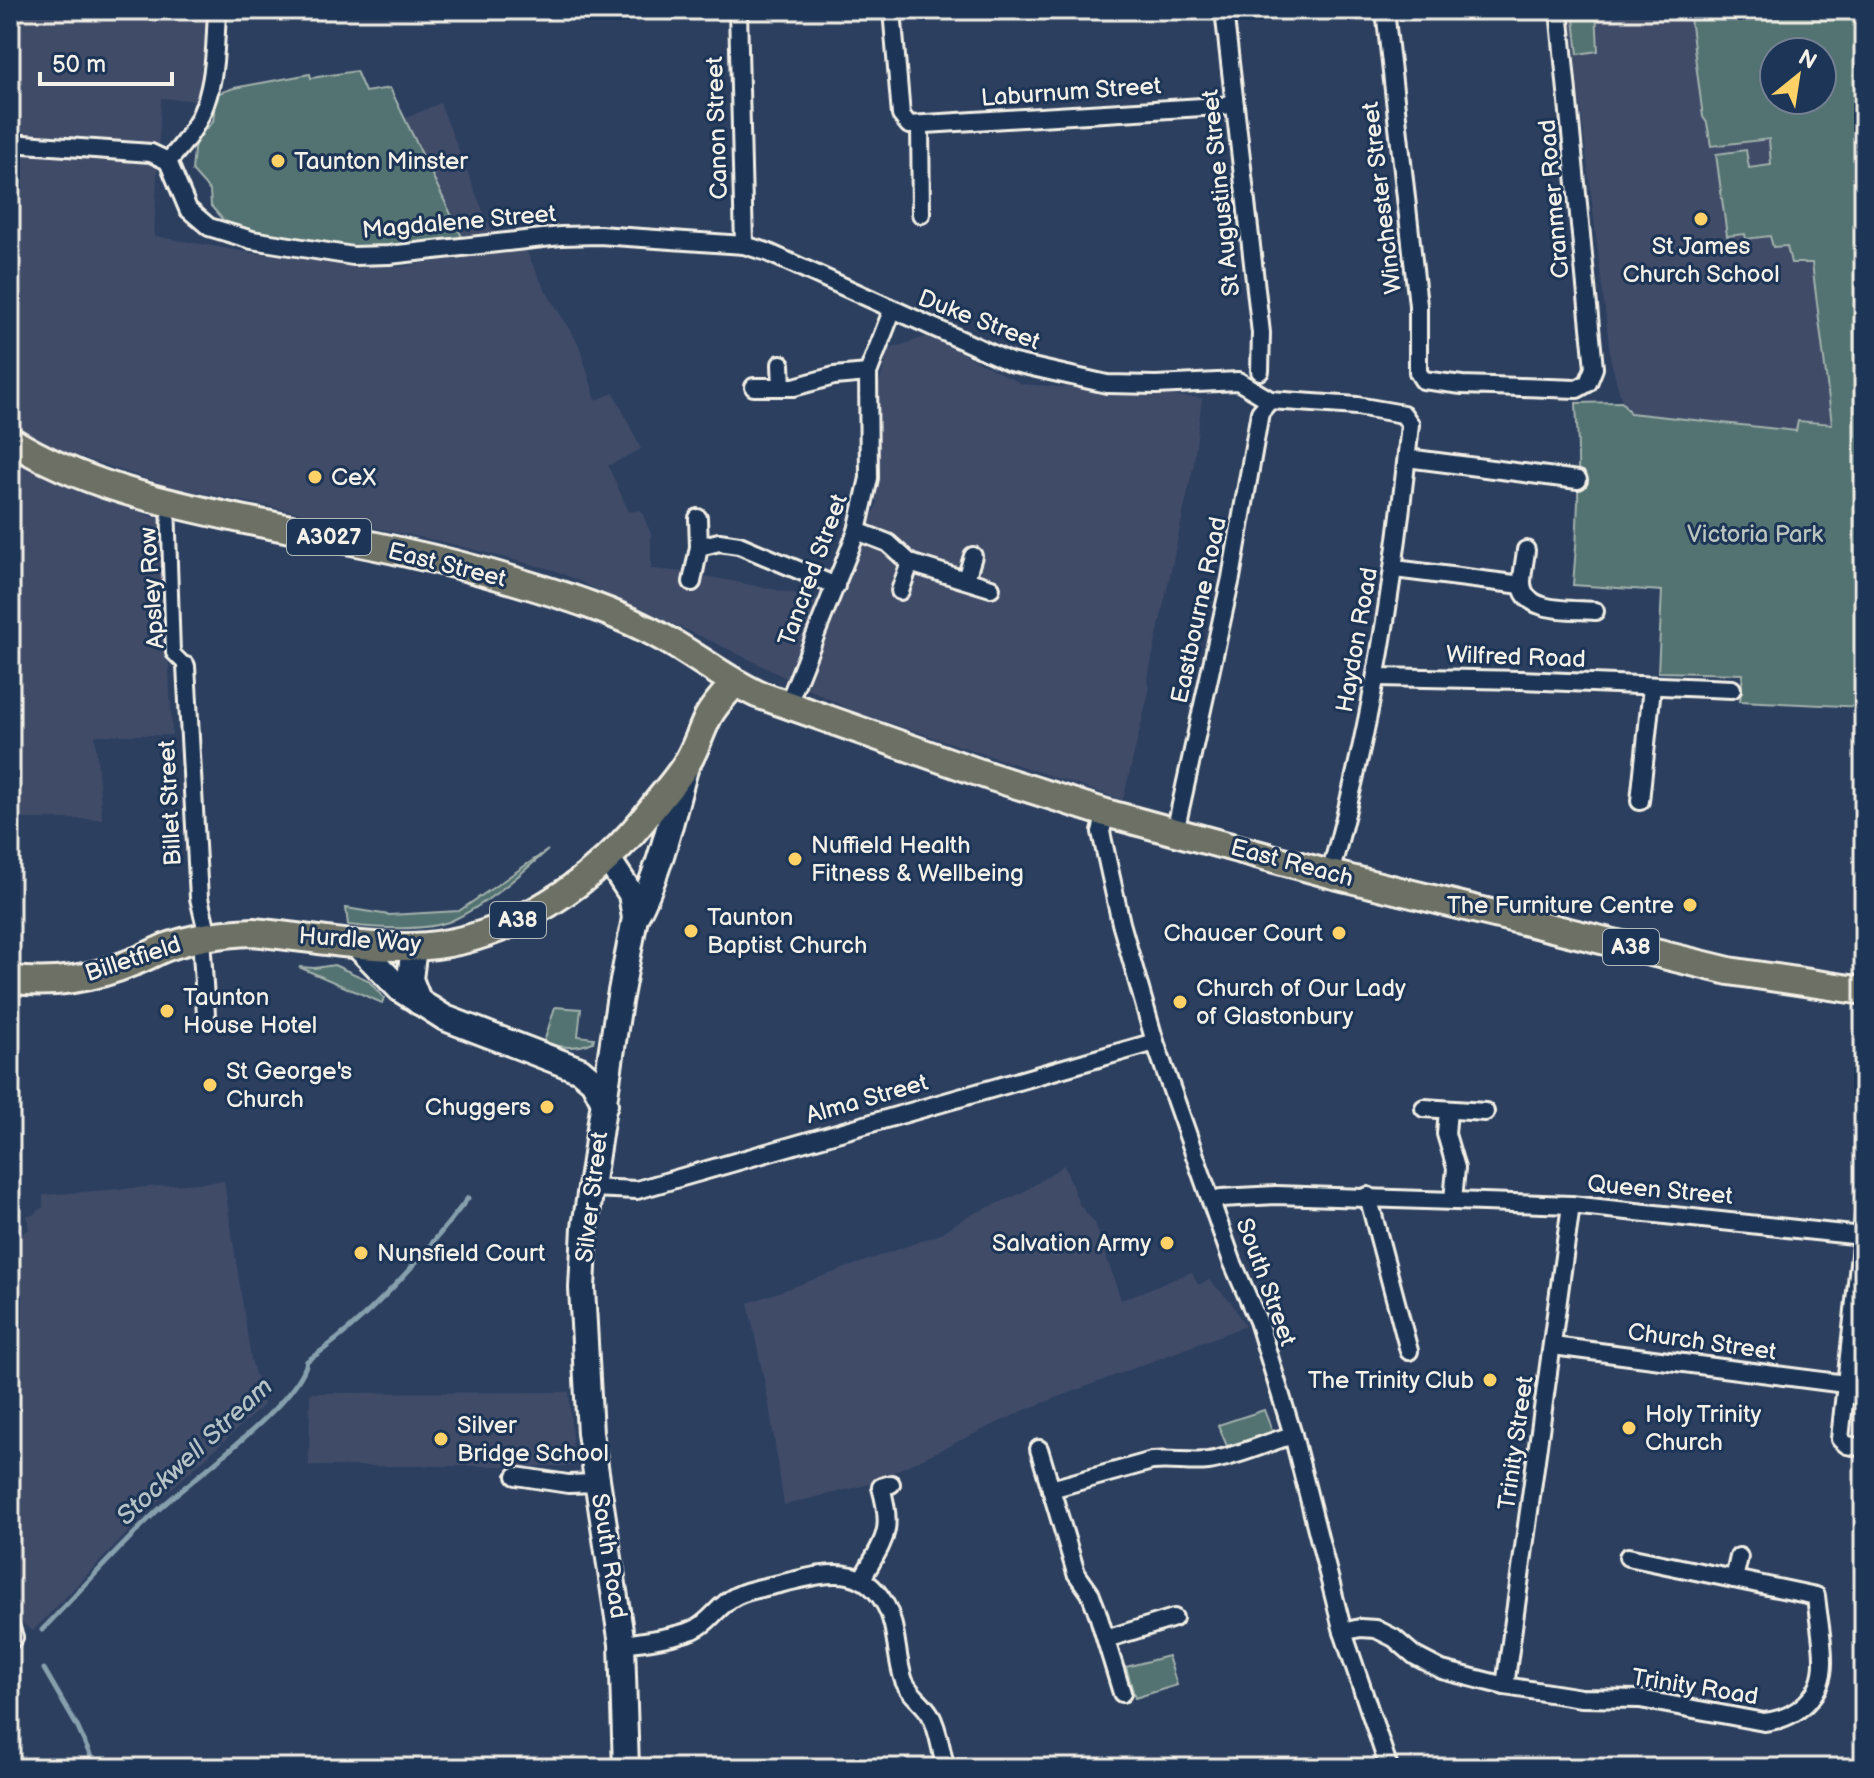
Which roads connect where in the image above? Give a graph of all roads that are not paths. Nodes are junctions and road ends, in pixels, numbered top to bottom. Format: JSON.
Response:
{"nodes":[{"id":1,"x":217,"y":10,"type":"edge"},
{"id":2,"x":738,"y":10,"type":"edge"},
{"id":3,"x":892,"y":10,"type":"edge"},
{"id":4,"x":1224,"y":10,"type":"edge"},
{"id":5,"x":1385,"y":10,"type":"edge"},
{"id":6,"x":1559,"y":10,"type":"edge"},
{"id":7,"x":1235,"y":105,"type":"junction"},
{"id":8,"x":915,"y":125,"type":"junction"},
{"id":9,"x":10,"y":143,"type":"edge"},
{"id":10,"x":168,"y":161,"type":"junction"},
{"id":11,"x":921,"y":214,"type":"dead end"},
{"id":12,"x":744,"y":245,"type":"junction"},
{"id":13,"x":892,"y":311,"type":"junction"},
{"id":14,"x":781,"y":364,"type":"dead end"},
{"id":15,"x":1260,"y":371,"type":"dead end"},
{"id":16,"x":868,"y":373,"type":"junction"},
{"id":17,"x":1588,"y":383,"type":"joint"},
{"id":18,"x":754,"y":387,"type":"dead end"},
{"id":19,"x":782,"y":387,"type":"junction"},
{"id":20,"x":1270,"y":400,"type":"junction"},
{"id":21,"x":10,"y":440,"type":"edge"},
{"id":22,"x":1407,"y":458,"type":"junction"},
{"id":23,"x":1578,"y":480,"type":"dead end"},
{"id":24,"x":168,"y":503,"type":"junction"},
{"id":25,"x":698,"y":518,"type":"dead end"},
{"id":26,"x":857,"y":531,"type":"junction"},
{"id":27,"x":699,"y":547,"type":"junction"},
{"id":28,"x":1526,"y":550,"type":"dead end"},
{"id":29,"x":973,"y":556,"type":"dead end"},
{"id":30,"x":910,"y":563,"type":"junction"},
{"id":31,"x":1395,"y":569,"type":"junction"},
{"id":32,"x":966,"y":579,"type":"junction"},
{"id":33,"x":692,"y":582,"type":"dead end"},
{"id":34,"x":1522,"y":585,"type":"junction"},
{"id":35,"x":836,"y":586,"type":"junction"},
{"id":36,"x":991,"y":588,"type":"dead end"},
{"id":37,"x":900,"y":591,"type":"dead end"},
{"id":38,"x":1595,"y":611,"type":"dead end"},
{"id":39,"x":186,"y":666,"type":"joint"},
{"id":40,"x":1377,"y":677,"type":"junction"},
{"id":41,"x":735,"y":683,"type":"junction"},
{"id":42,"x":1652,"y":687,"type":"junction"},
{"id":43,"x":1732,"y":689,"type":"dead end"},
{"id":44,"x":788,"y":704,"type":"junction"},
{"id":45,"x":686,"y":765,"type":"junction"},
{"id":46,"x":1640,"y":801,"type":"dead end"},
{"id":47,"x":1106,"y":813,"type":"junction"},
{"id":48,"x":1175,"y":832,"type":"junction"},
{"id":49,"x":608,"y":859,"type":"junction"},
{"id":50,"x":1330,"y":874,"type":"junction"},
{"id":51,"x":635,"y":918,"type":"junction"},
{"id":52,"x":205,"y":936,"type":"junction"},
{"id":53,"x":357,"y":945,"type":"junction"},
{"id":54,"x":414,"y":947,"type":"junction"},
{"id":55,"x":10,"y":979,"type":"edge"},
{"id":56,"x":1864,"y":991,"type":"edge"},
{"id":57,"x":419,"y":1002,"type":"junction"},
{"id":58,"x":206,"y":1015,"type":"dead end"},
{"id":59,"x":1155,"y":1042,"type":"junction"},
{"id":60,"x":612,"y":1050,"type":"junction"},
{"id":61,"x":580,"y":1070,"type":"junction"},
{"id":62,"x":605,"y":1104,"type":"junction"},
{"id":63,"x":1424,"y":1108,"type":"dead end"},
{"id":64,"x":1448,"y":1110,"type":"junction"},
{"id":65,"x":1485,"y":1112,"type":"dead end"},
{"id":66,"x":591,"y":1188,"type":"junction"},
{"id":67,"x":1368,"y":1196,"type":"junction"},
{"id":68,"x":1453,"y":1200,"type":"junction"},
{"id":69,"x":1211,"y":1201,"type":"junction"},
{"id":70,"x":1571,"y":1205,"type":"junction"},
{"id":71,"x":1864,"y":1218,"type":"edge"},
{"id":72,"x":1863,"y":1239,"type":"edge"},
{"id":73,"x":583,"y":1344,"type":"joint"},
{"id":74,"x":1553,"y":1346,"type":"junction"},
{"id":75,"x":1409,"y":1351,"type":"dead end"},
{"id":76,"x":1845,"y":1384,"type":"junction"},
{"id":77,"x":1293,"y":1435,"type":"junction"},
{"id":78,"x":1864,"y":1448,"type":"edge"},
{"id":79,"x":1039,"y":1449,"type":"dead end"},
{"id":80,"x":516,"y":1476,"type":"dead end"},
{"id":81,"x":598,"y":1483,"type":"junction"},
{"id":82,"x":891,"y":1484,"type":"dead end"},
{"id":83,"x":1051,"y":1489,"type":"junction"},
{"id":84,"x":1628,"y":1557,"type":"dead end"},
{"id":85,"x":1739,"y":1557,"type":"dead end"},
{"id":86,"x":862,"y":1579,"type":"junction"},
{"id":87,"x":1734,"y":1579,"type":"junction"},
{"id":88,"x":1174,"y":1618,"type":"dead end"},
{"id":89,"x":1343,"y":1632,"type":"junction"},
{"id":90,"x":1106,"y":1639,"type":"junction"},
{"id":91,"x":622,"y":1644,"type":"junction"},
{"id":92,"x":1505,"y":1686,"type":"junction"},
{"id":93,"x":1122,"y":1693,"type":"dead end"},
{"id":94,"x":944,"y":1761,"type":"dead end"},
{"id":95,"x":626,"y":1768,"type":"edge"},
{"id":96,"x":1389,"y":1768,"type":"edge"}],
"edges":[{"from":1,"to":10,"type":"street"},
{"from":2,"to":12,"type":"street","name":"Canon Street"},
{"from":3,"to":8,"type":"street"},
{"from":4,"to":7,"type":"street","name":"St Augustine Street"},
{"from":5,"to":17,"type":"street","name":"Winchester Street"},
{"from":6,"to":17,"type":"street","name":"Cranmer Road"},
{"from":7,"to":8,"type":"street","name":"Laburnum Street"},
{"from":7,"to":15,"type":"street","name":"St Augustine Street"},
{"from":8,"to":11,"type":"street"},
{"from":9,"to":10,"type":"street"},
{"from":10,"to":12,"type":"street","name":"Magdalene Street"},
{"from":12,"to":13,"type":"street","name":"Duke Street"},
{"from":13,"to":16,"type":"street","name":"Tancred Street"},
{"from":13,"to":20,"type":"street","name":"Duke Street"},
{"from":14,"to":19,"type":"street"},
{"from":16,"to":19,"type":"street"},
{"from":16,"to":26,"type":"street","name":"Tancred Street"},
{"from":18,"to":19,"type":"street"},
{"from":20,"to":22,"type":"street","name":"Haydon Road"},
{"from":20,"to":48,"type":"street","name":"Eastbourne Road"},
{"from":21,"to":24,"type":"main road","name":"East Street","number":"A3027"},
{"from":22,"to":23,"type":"street"},
{"from":22,"to":31,"type":"street","name":"Haydon Road"},
{"from":24,"to":39,"type":"street","name":"Apsley Row"},
{"from":24,"to":41,"type":"main road","name":"East Street","number":"A3027"},
{"from":25,"to":27,"type":"street"},
{"from":26,"to":30,"type":"street"},
{"from":26,"to":35,"type":"street","name":"Tancred Street"},
{"from":27,"to":33,"type":"street"},
{"from":27,"to":35,"type":"street"},
{"from":28,"to":34,"type":"street"},
{"from":29,"to":32,"type":"street"},
{"from":30,"to":32,"type":"street"},
{"from":30,"to":37,"type":"street"},
{"from":31,"to":34,"type":"street"},
{"from":31,"to":40,"type":"street","name":"Haydon Road"},
{"from":32,"to":36,"type":"street"},
{"from":34,"to":38,"type":"street"},
{"from":35,"to":44,"type":"street","name":"Tancred Street"},
{"from":39,"to":52,"type":"street","name":"Billet Street"},
{"from":40,"to":42,"type":"street","name":"Wilfred Road"},
{"from":40,"to":50,"type":"street","name":"Haydon Road"},
{"from":41,"to":44,"type":"main road","name":"East Reach","number":"A38"},
{"from":41,"to":45,"type":"main road","name":"Hurdle Way","number":"A38"},
{"from":42,"to":43,"type":"street","name":"Wilfred Road"},
{"from":42,"to":46,"type":"street"},
{"from":44,"to":47,"type":"main road","name":"East Reach","number":"A38"},
{"from":45,"to":49,"type":"main road","name":"Hurdle Way","number":"A38"},
{"from":45,"to":51,"type":"main road"},
{"from":47,"to":48,"type":"main road","name":"East Reach","number":"A38"},
{"from":47,"to":59,"type":"street","name":"South Street"},
{"from":48,"to":50,"type":"main road","name":"East Reach","number":"A38"},
{"from":49,"to":51,"type":"main road","name":"Silver Street"},
{"from":49,"to":54,"type":"main road","name":"Hurdle Way","number":"A38"},
{"from":50,"to":56,"type":"main road","name":"East Reach","number":"A38"},
{"from":51,"to":60,"type":"main road","name":"Silver Street"},
{"from":52,"to":53,"type":"main road","name":"Hurdle Way","number":"A38"},
{"from":52,"to":55,"type":"main road","name":"Billetfield","number":"A38"},
{"from":52,"to":58,"type":"street","name":"Billet Street"},
{"from":53,"to":54,"type":"main road","name":"Hurdle Way","number":"A38"},
{"from":53,"to":57,"type":"main road"},
{"from":54,"to":57,"type":"main road"},
{"from":57,"to":61,"type":"main road"},
{"from":59,"to":66,"type":"street","name":"Alma Street"},
{"from":59,"to":69,"type":"street","name":"South Street"},
{"from":60,"to":61,"type":"main road"},
{"from":60,"to":62,"type":"main road","name":"Silver Street"},
{"from":61,"to":62,"type":"main road"},
{"from":62,"to":66,"type":"main road","name":"Silver Street"},
{"from":63,"to":64,"type":"street"},
{"from":64,"to":65,"type":"street"},
{"from":64,"to":68,"type":"street"},
{"from":66,"to":73,"type":"main road","name":"Silver Street"},
{"from":67,"to":68,"type":"street","name":"Queen Street"},
{"from":67,"to":69,"type":"street","name":"Queen Street"},
{"from":67,"to":75,"type":"street"},
{"from":68,"to":70,"type":"street","name":"Queen Street"},
{"from":69,"to":77,"type":"street","name":"South Street"},
{"from":70,"to":72,"type":"street","name":"Queen Street"},
{"from":70,"to":74,"type":"street","name":"Trinity Street"},
{"from":71,"to":72,"type":"street"},
{"from":72,"to":76,"type":"street"},
{"from":73,"to":81,"type":"main road","name":"South Road"},
{"from":74,"to":76,"type":"street","name":"Church Street"},
{"from":74,"to":92,"type":"street","name":"Trinity Street"},
{"from":76,"to":78,"type":"street"},
{"from":77,"to":83,"type":"street"},
{"from":77,"to":89,"type":"street","name":"South Street"},
{"from":79,"to":83,"type":"street"},
{"from":80,"to":81,"type":"street"},
{"from":81,"to":91,"type":"main road","name":"South Road"},
{"from":82,"to":86,"type":"street"},
{"from":83,"to":90,"type":"street"},
{"from":84,"to":87,"type":"street","name":"Trinity Road"},
{"from":85,"to":87,"type":"street"},
{"from":86,"to":91,"type":"street"},
{"from":86,"to":94,"type":"street"},
{"from":87,"to":92,"type":"street","name":"Trinity Road"},
{"from":88,"to":90,"type":"street"},
{"from":89,"to":92,"type":"street","name":"Trinity Road"},
{"from":89,"to":96,"type":"street","name":"South Street"},
{"from":90,"to":93,"type":"street"},
{"from":91,"to":95,"type":"main road","name":"South Road"}]}
